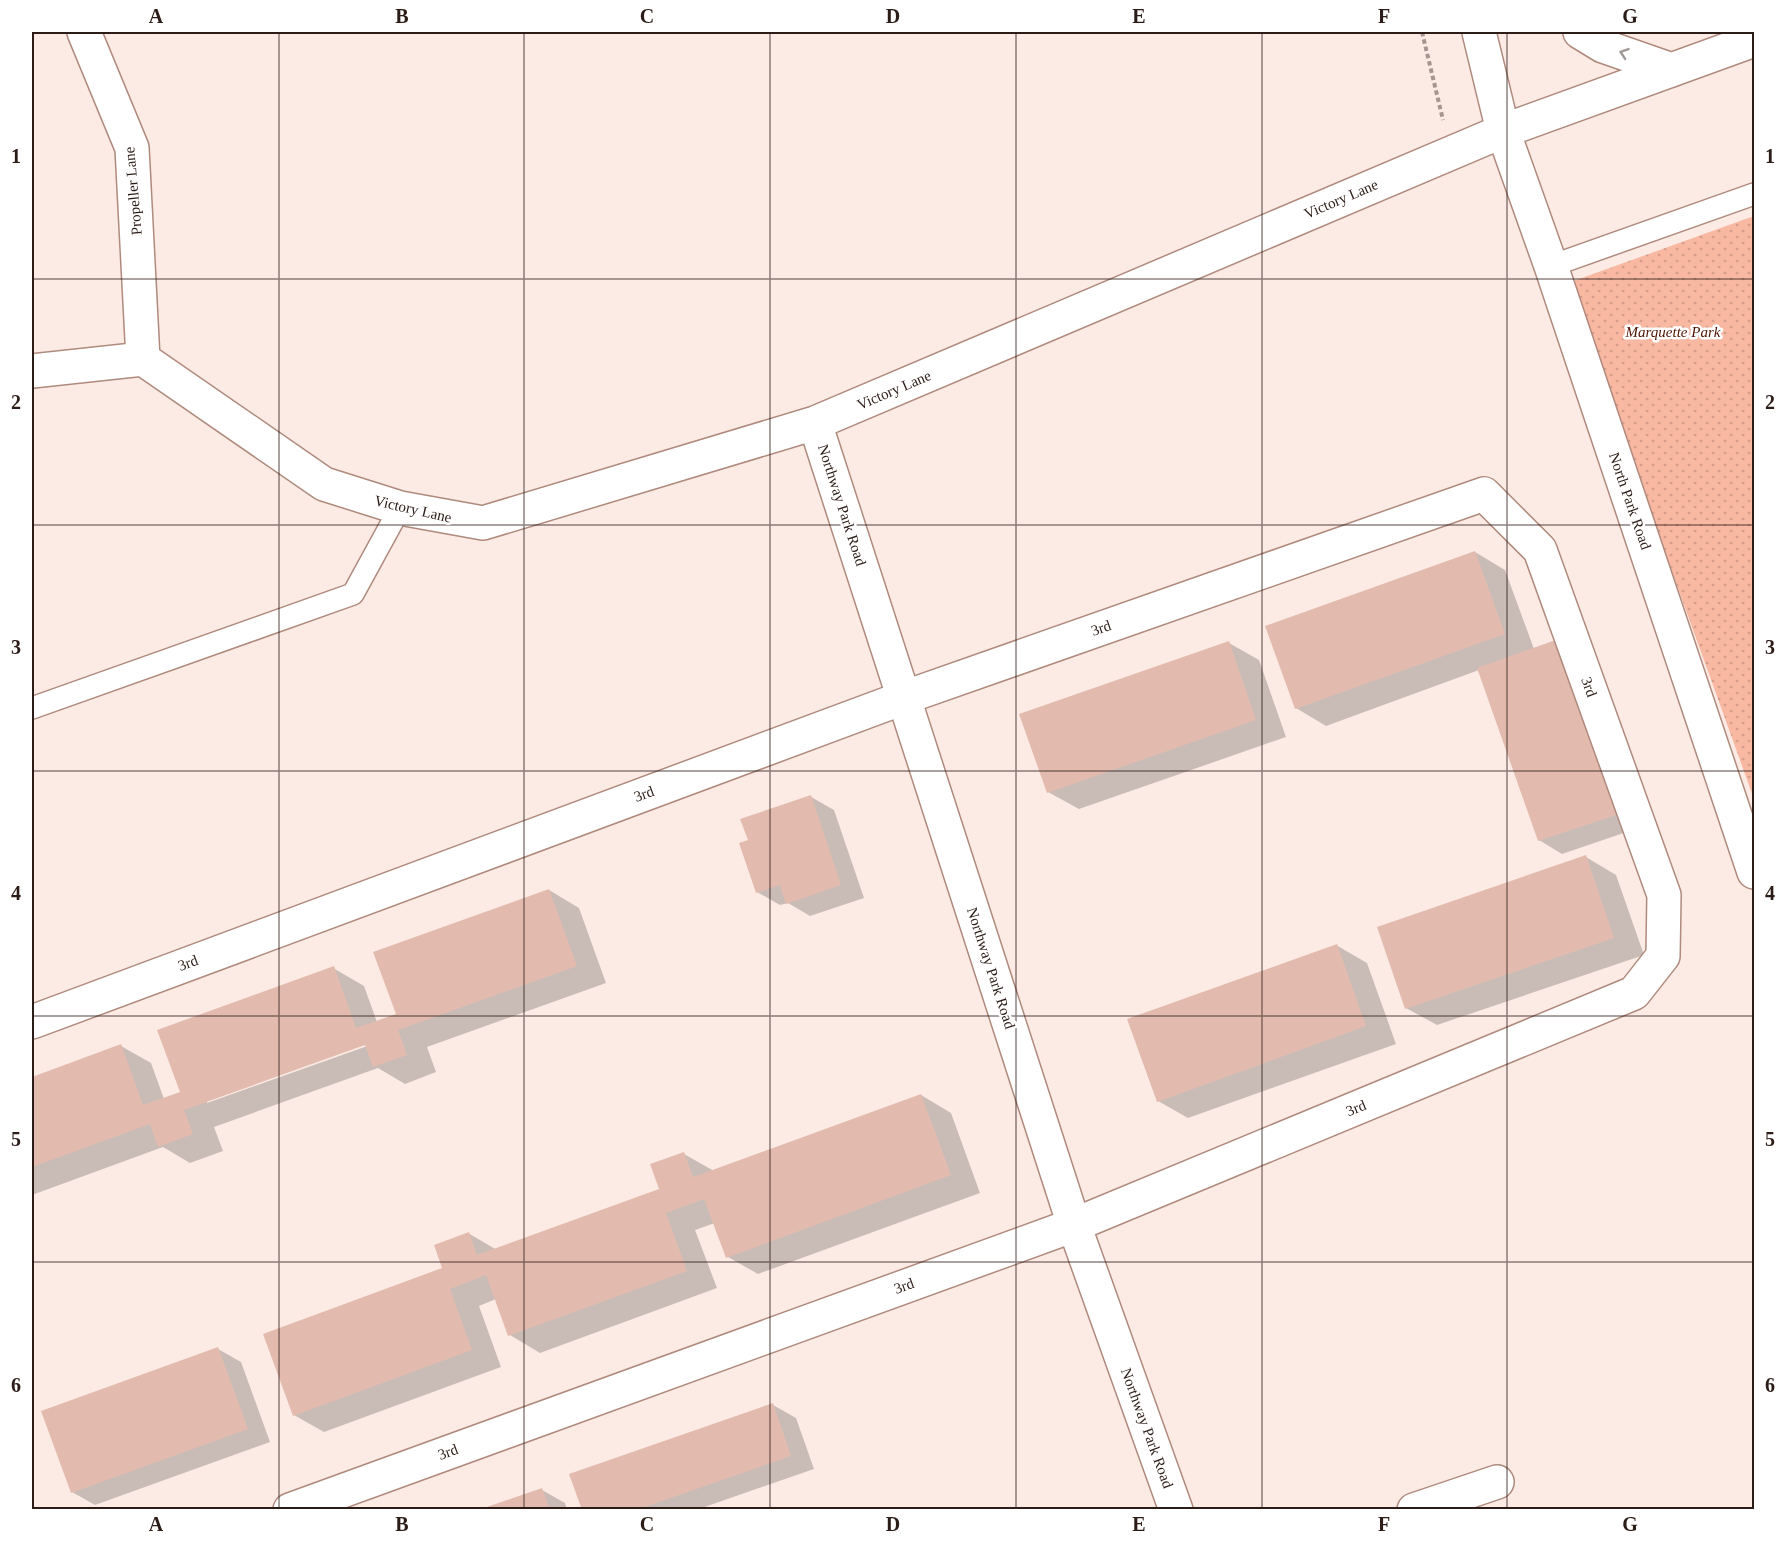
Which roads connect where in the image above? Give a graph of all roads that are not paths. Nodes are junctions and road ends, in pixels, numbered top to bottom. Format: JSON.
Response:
{"nodes":[{"id":1,"x":84,"y":32,"type":"edge"},
{"id":2,"x":1479,"y":32,"type":"edge"},
{"id":3,"x":1580,"y":32,"type":"edge"},
{"id":4,"x":1755,"y":40,"type":"edge"},
{"id":5,"x":1672,"y":70,"type":"junction"},
{"id":6,"x":1503,"y":131,"type":"junction"},
{"id":7,"x":1755,"y":194,"type":"edge"},
{"id":8,"x":1551,"y":266,"type":"junction"},
{"id":9,"x":144,"y":359,"type":"junction"},
{"id":10,"x":32,"y":371,"type":"edge"},
{"id":11,"x":816,"y":423,"type":"junction"},
{"id":12,"x":400,"y":508,"type":"junction"},
{"id":13,"x":903,"y":698,"type":"junction"},
{"id":14,"x":32,"y":708,"type":"edge"},
{"id":15,"x":1755,"y":872,"type":"edge"},
{"id":16,"x":32,"y":1022,"type":"edge"},
{"id":17,"x":1074,"y":1225,"type":"junction"},
{"id":18,"x":1497,"y":1482,"type":"dead end"},
{"id":19,"x":290,"y":1509,"type":"edge"},
{"id":20,"x":1176,"y":1509,"type":"edge"},
{"id":21,"x":1414,"y":1509,"type":"edge"}],
"edges":[{"from":1,"to":9,"type":"street","name":"Propeller Lane"},
{"from":2,"to":6,"type":"street","name":"North Park Road"},
{"from":5,"to":3,"type":"street","one_way":true},
{"from":4,"to":5,"type":"street","name":"Victory Lane"},
{"from":5,"to":6,"type":"street","name":"Victory Lane"},
{"from":6,"to":8,"type":"street","name":"North Park Road"},
{"from":6,"to":11,"type":"street","name":"Victory Lane"},
{"from":7,"to":8,"type":"lane"},
{"from":8,"to":15,"type":"street","name":"North Park Road"},
{"from":9,"to":10,"type":"street"},
{"from":9,"to":12,"type":"street","name":"Victory Lane"},
{"from":11,"to":12,"type":"street","name":"Victory Lane"},
{"from":11,"to":13,"type":"street","name":"Northway Park Road"},
{"from":12,"to":14,"type":"lane"},
{"from":13,"to":16,"type":"street","name":"3rd"},
{"from":13,"to":17,"type":"street","name":"Northway Park Road"},
{"from":13,"to":17,"type":"street","name":"3rd"},
{"from":17,"to":19,"type":"street","name":"3rd"},
{"from":17,"to":20,"type":"street","name":"Northway Park Road"},
{"from":18,"to":21,"type":"street"}]}
